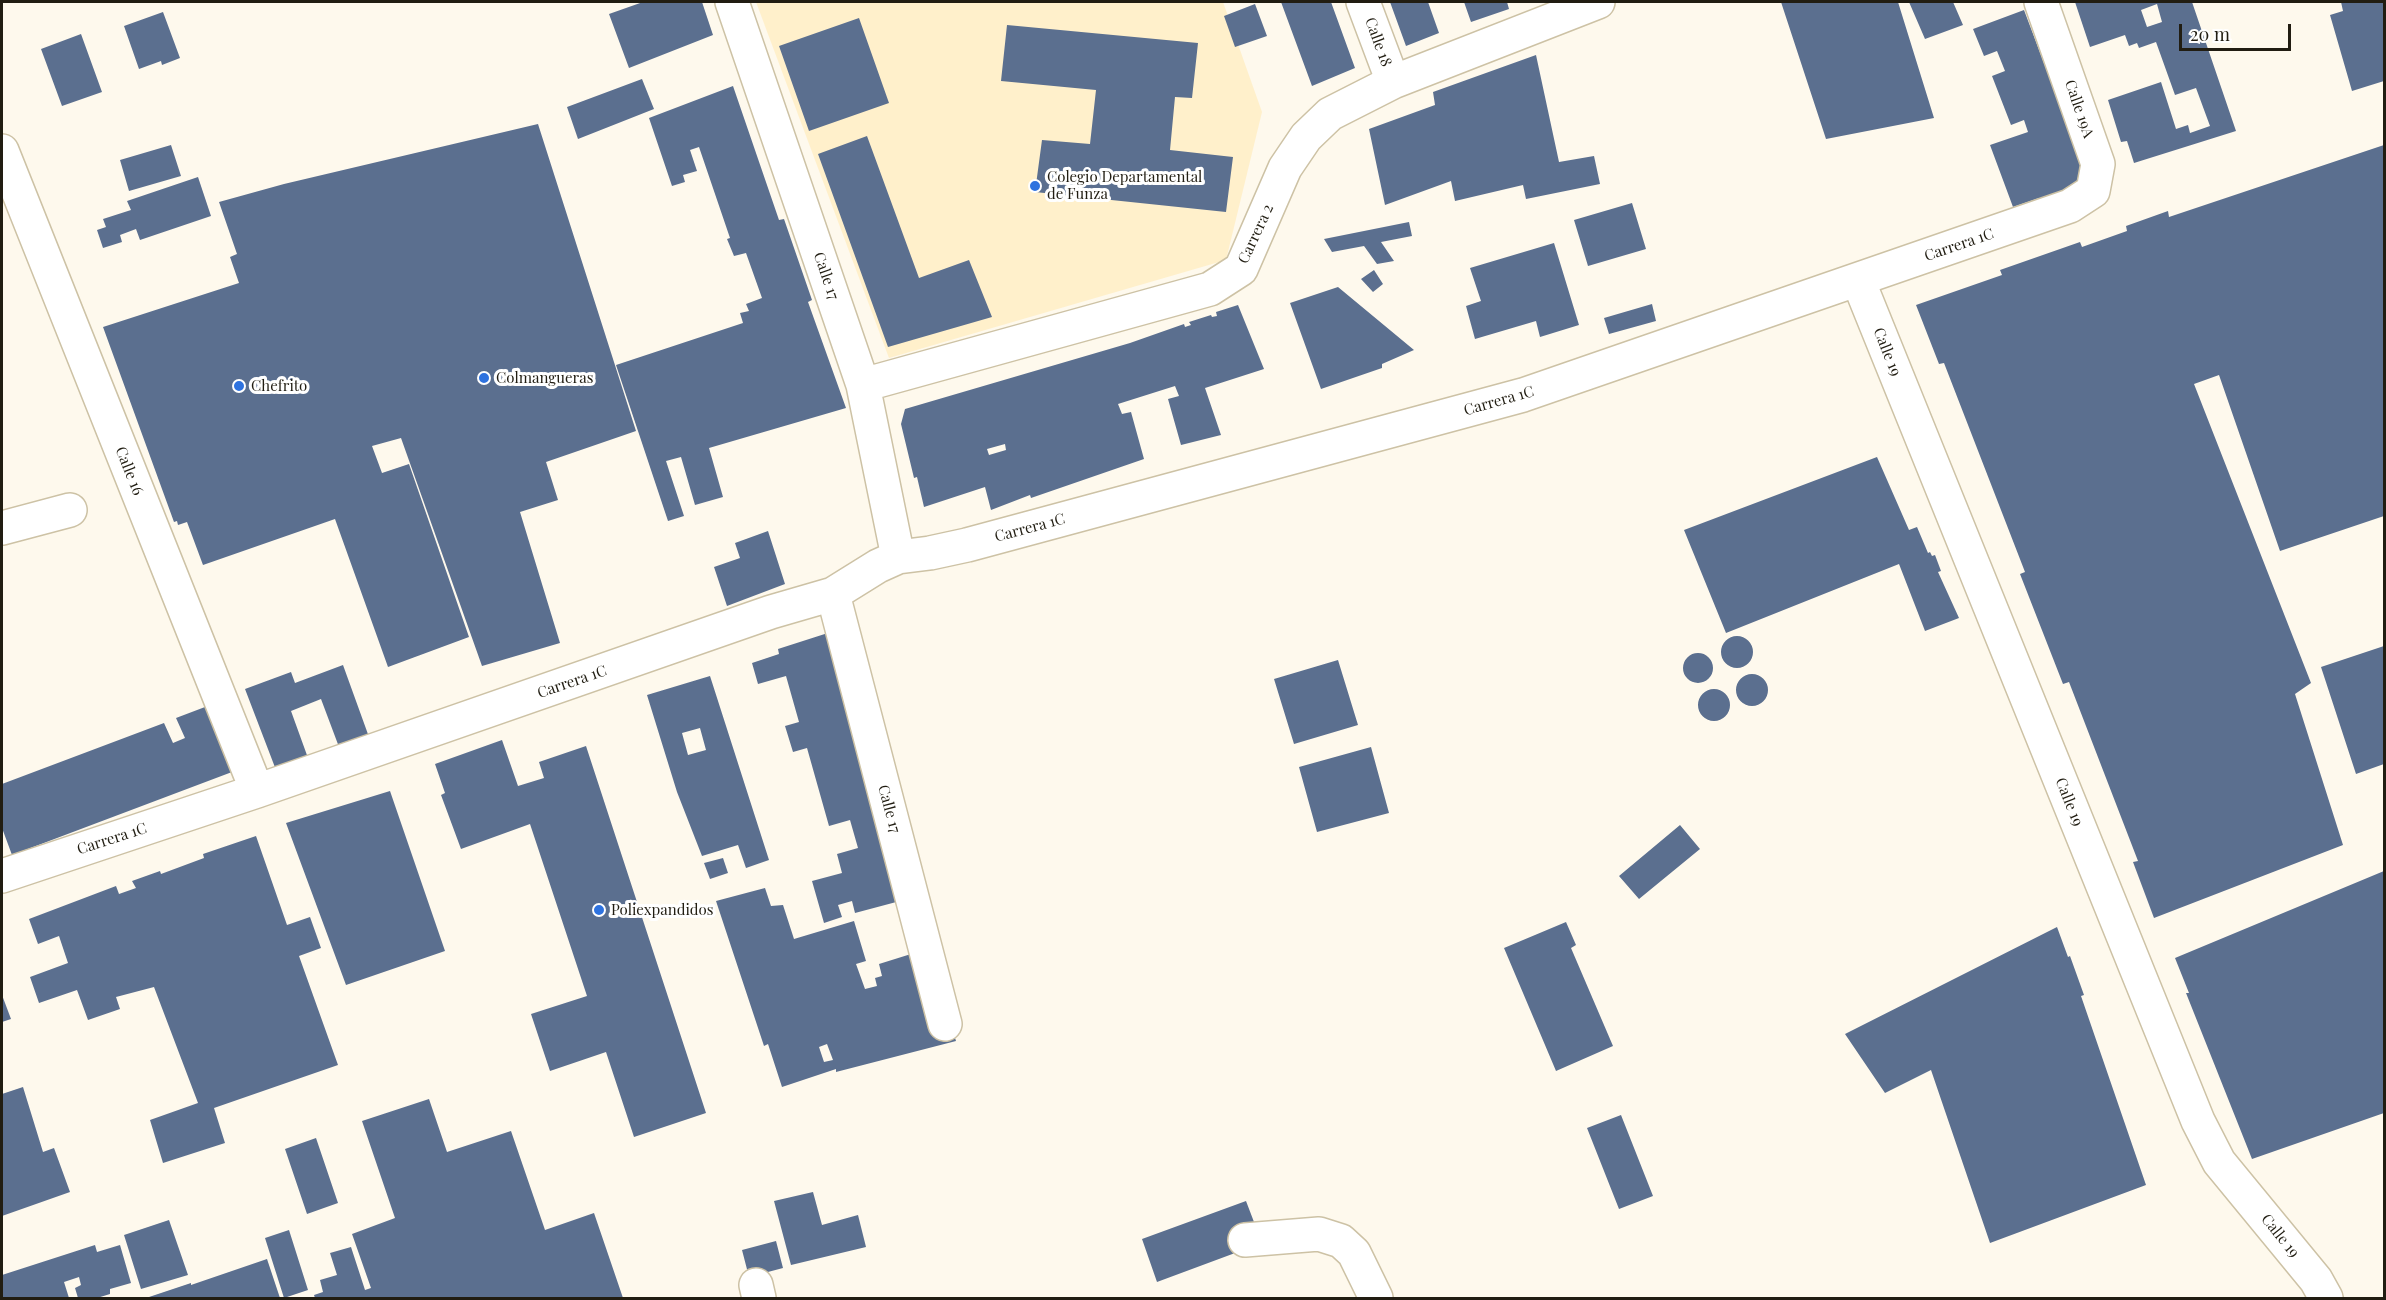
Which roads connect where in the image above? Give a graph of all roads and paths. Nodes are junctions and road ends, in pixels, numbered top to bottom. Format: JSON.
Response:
{"nodes":[{"id":1,"x":732,"y":2,"type":"edge"},
{"id":2,"x":1363,"y":2,"type":"edge"},
{"id":3,"x":1598,"y":2,"type":"edge"},
{"id":4,"x":2042,"y":2,"type":"edge"},
{"id":5,"x":1393,"y":82,"type":"junction"},
{"id":6,"x":2,"y":151,"type":"edge"},
{"id":7,"x":2070,"y":206,"type":"joint"},
{"id":8,"x":1858,"y":280,"type":"junction"},
{"id":9,"x":863,"y":385,"type":"junction"},
{"id":10,"x":70,"y":510,"type":"dead end"},
{"id":11,"x":2,"y":528,"type":"edge"},
{"id":12,"x":898,"y":557,"type":"junction"},
{"id":13,"x":833,"y":594,"type":"junction"},
{"id":14,"x":257,"y":791,"type":"junction"},
{"id":15,"x":2,"y":876,"type":"edge"},
{"id":16,"x":945,"y":1023,"type":"dead end"},
{"id":17,"x":1245,"y":1240,"type":"dead end"},
{"id":18,"x":1377,"y":1299,"type":"edge"},
{"id":19,"x":2326,"y":1299,"type":"edge"}],
"edges":[{"from":1,"to":9,"type":"street","name":"Calle 17"},
{"from":2,"to":5,"type":"street","name":"Calle 18"},
{"from":3,"to":5,"type":"street","name":"Carrera 2"},
{"from":4,"to":7,"type":"street","name":"Calle 19A"},
{"from":5,"to":9,"type":"street","name":"Carrera 2"},
{"from":6,"to":14,"type":"street","name":"Calle 16"},
{"from":7,"to":8,"type":"street","name":"Carrera 1C"},
{"from":8,"to":12,"type":"street","name":"Carrera 1C"},
{"from":8,"to":19,"type":"street","name":"Calle 19"},
{"from":9,"to":12,"type":"street","name":"Calle 17"},
{"from":10,"to":11,"type":"street"},
{"from":12,"to":13,"type":"street","name":"Carrera 1C"},
{"from":13,"to":14,"type":"street","name":"Carrera 1C"},
{"from":13,"to":16,"type":"street","name":"Calle 17"},
{"from":14,"to":15,"type":"street","name":"Carrera 1C"},
{"from":17,"to":18,"type":"street"}]}
